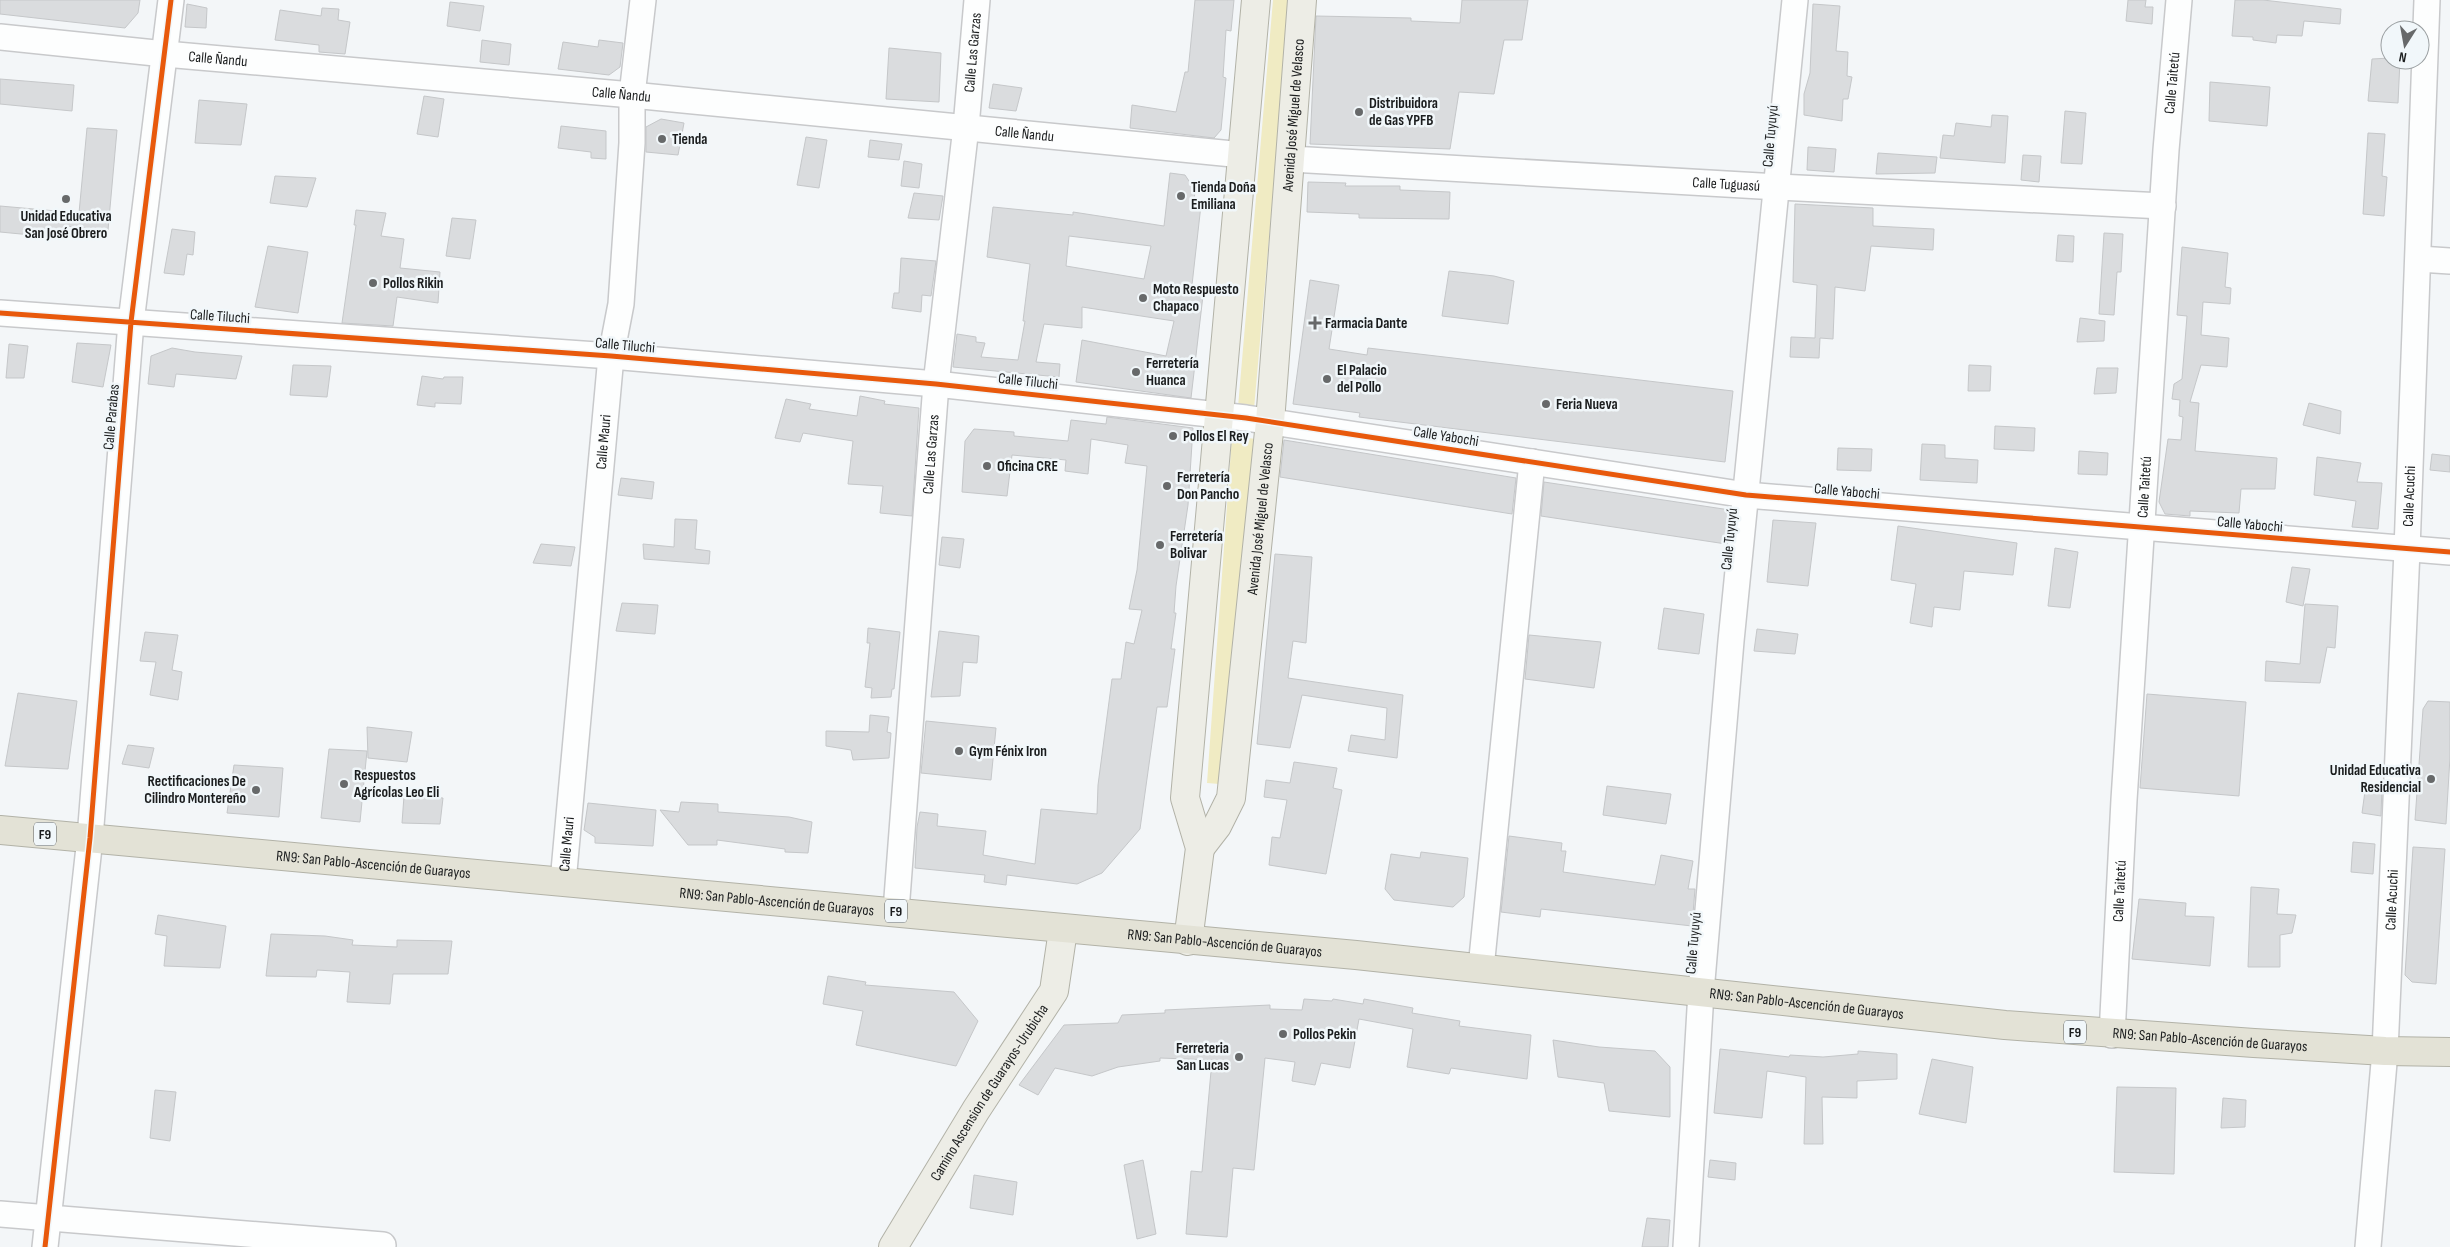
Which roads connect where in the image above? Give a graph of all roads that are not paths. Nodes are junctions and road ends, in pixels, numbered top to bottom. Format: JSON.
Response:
{"nodes":[{"id":1,"x":171,"y":0,"type":"edge"},
{"id":2,"x":643,"y":0,"type":"edge"},
{"id":3,"x":977,"y":0,"type":"edge"},
{"id":4,"x":1256,"y":0,"type":"edge"},
{"id":5,"x":1302,"y":0,"type":"edge"},
{"id":6,"x":1795,"y":0,"type":"edge"},
{"id":7,"x":2179,"y":0,"type":"edge"},
{"id":8,"x":2427,"y":0,"type":"edge"},
{"id":9,"x":0,"y":36,"type":"edge"},
{"id":10,"x":165,"y":54,"type":"junction"},
{"id":11,"x":632,"y":94,"type":"junction"},
{"id":12,"x":966,"y":127,"type":"junction"},
{"id":13,"x":1243,"y":155,"type":"junction"},
{"id":14,"x":1291,"y":159,"type":"junction"},
{"id":15,"x":1778,"y":187,"type":"junction"},
{"id":16,"x":2163,"y":206,"type":"junction"},
{"id":17,"x":2419,"y":260,"type":"junction"},
{"id":18,"x":2450,"y":261,"type":"edge"},
{"id":19,"x":0,"y":314,"type":"edge"},
{"id":20,"x":131,"y":322,"type":"junction"},
{"id":21,"x":611,"y":356,"type":"junction"},
{"id":22,"x":936,"y":384,"type":"junction"},
{"id":23,"x":1219,"y":415,"type":"junction"},
{"id":24,"x":1258,"y":420,"type":"junction"},
{"id":25,"x":1532,"y":462,"type":"junction"},
{"id":26,"x":1746,"y":495,"type":"junction"},
{"id":27,"x":2143,"y":528,"type":"junction"},
{"id":28,"x":2407,"y":550,"type":"junction"},
{"id":29,"x":2450,"y":552,"type":"edge"},
{"id":30,"x":0,"y":830,"type":"edge"},
{"id":31,"x":90,"y":838,"type":"junction"},
{"id":32,"x":1200,"y":848,"type":"junction"},
{"id":33,"x":563,"y":882,"type":"junction"},
{"id":34,"x":896,"y":911,"type":"junction"},
{"id":35,"x":1063,"y":930,"type":"junction"},
{"id":36,"x":1188,"y":941,"type":"junction"},
{"id":37,"x":1480,"y":968,"type":"junction"},
{"id":38,"x":1701,"y":992,"type":"junction"},
{"id":39,"x":2112,"y":1035,"type":"junction"},
{"id":40,"x":2385,"y":1051,"type":"junction"},
{"id":41,"x":2450,"y":1052,"type":"edge"},
{"id":42,"x":0,"y":1214,"type":"edge"},
{"id":43,"x":47,"y":1218,"type":"junction"},
{"id":44,"x":383,"y":1245,"type":"dead end"},
{"id":45,"x":45,"y":1247,"type":"edge"},
{"id":46,"x":893,"y":1247,"type":"edge"},
{"id":47,"x":1686,"y":1247,"type":"edge"},
{"id":48,"x":2368,"y":1247,"type":"edge"}],
"edges":[{"from":1,"to":10,"type":"street","name":"Calle Parabas"},
{"from":2,"to":11,"type":"street","name":"Calle Mauri"},
{"from":3,"to":12,"type":"street","name":"Calle Las Garzas"},
{"from":4,"to":13,"type":"main road"},
{"from":5,"to":14,"type":"main road","name":"Avenida José Miguel de Velasco"},
{"from":6,"to":15,"type":"street","name":"Calle Tuyuyú"},
{"from":7,"to":16,"type":"street","name":"Calle Taitetú"},
{"from":8,"to":17,"type":"street","name":"Calle Acuchi"},
{"from":9,"to":10,"type":"street","name":"Calle Ñandu"},
{"from":10,"to":11,"type":"street","name":"Calle Ñandu"},
{"from":10,"to":20,"type":"street","name":"Calle Parabas"},
{"from":11,"to":12,"type":"street","name":"Calle Ñandu"},
{"from":11,"to":21,"type":"street","name":"Calle Mauri"},
{"from":12,"to":13,"type":"street","name":"Calle Ñandu"},
{"from":12,"to":22,"type":"street","name":"Calle Las Garzas"},
{"from":13,"to":23,"type":"main road"},
{"from":14,"to":15,"type":"street","name":"Calle Tuguasú"},
{"from":14,"to":24,"type":"main road","name":"Avenida José Miguel de Velasco"},
{"from":15,"to":16,"type":"street","name":"Calle Tuguasú"},
{"from":15,"to":26,"type":"street","name":"Calle Tuyuyú"},
{"from":16,"to":27,"type":"street","name":"Calle Taitetú"},
{"from":17,"to":18,"type":"street"},
{"from":17,"to":28,"type":"street","name":"Calle Acuchi"},
{"from":19,"to":20,"type":"street","name":"Calle Tiluchi"},
{"from":20,"to":21,"type":"street","name":"Calle Tiluchi"},
{"from":20,"to":31,"type":"street","name":"Calle Parabas"},
{"from":21,"to":22,"type":"street","name":"Calle Tiluchi"},
{"from":21,"to":33,"type":"street","name":"Calle Mauri"},
{"from":22,"to":23,"type":"street","name":"Calle Tiluchi"},
{"from":22,"to":34,"type":"street","name":"Calle Las Garzas"},
{"from":23,"to":24,"type":"street","name":"Calle Tiluchi"},
{"from":23,"to":32,"type":"main road"},
{"from":24,"to":25,"type":"street","name":"Calle Yabochi"},
{"from":24,"to":32,"type":"main road","name":"Avenida José Miguel de Velasco"},
{"from":25,"to":26,"type":"street","name":"Calle Yabochi"},
{"from":25,"to":37,"type":"street"},
{"from":26,"to":27,"type":"street","name":"Calle Yabochi"},
{"from":26,"to":38,"type":"street","name":"Calle Tuyuyú"},
{"from":27,"to":28,"type":"street","name":"Calle Yabochi"},
{"from":27,"to":39,"type":"street","name":"Calle Taitetú"},
{"from":28,"to":29,"type":"street","name":"Calle Yabochi"},
{"from":28,"to":40,"type":"street","name":"Calle Acuchi"},
{"from":30,"to":31,"type":"highway","name":"RN9: San Pablo-Ascención de Guarayos","number":"F9"},
{"from":31,"to":33,"type":"highway","name":"RN9: San Pablo-Ascención de Guarayos","number":"F9"},
{"from":31,"to":43,"type":"street","name":"Calle Parabas"},
{"from":32,"to":36,"type":"main road"},
{"from":33,"to":34,"type":"highway","name":"RN9: San Pablo-Ascención de Guarayos","number":"F9"},
{"from":34,"to":35,"type":"highway","name":"RN9: San Pablo-Ascención de Guarayos","number":"F9"},
{"from":35,"to":36,"type":"highway","name":"RN9: San Pablo-Ascención de Guarayos","number":"F9"},
{"from":35,"to":46,"type":"main road","name":"Camino Ascension de Guarayos-Urubicha"},
{"from":36,"to":37,"type":"highway","name":"RN9: San Pablo-Ascención de Guarayos","number":"F9"},
{"from":37,"to":38,"type":"highway","name":"RN9: San Pablo-Ascención de Guarayos","number":"F9"},
{"from":38,"to":39,"type":"highway","name":"RN9: San Pablo-Ascención de Guarayos","number":"F9"},
{"from":38,"to":47,"type":"street","name":"Calle Tuyuyú"},
{"from":39,"to":40,"type":"highway","name":"RN9: San Pablo-Ascención de Guarayos","number":"F9"},
{"from":40,"to":41,"type":"highway","name":"RN9: San Pablo-Ascención de Guarayos","number":"F9"},
{"from":40,"to":48,"type":"street","name":"Calle Acuchi"},
{"from":42,"to":43,"type":"street"},
{"from":43,"to":44,"type":"street"},
{"from":43,"to":45,"type":"street","name":"Calle Parabas"}]}
